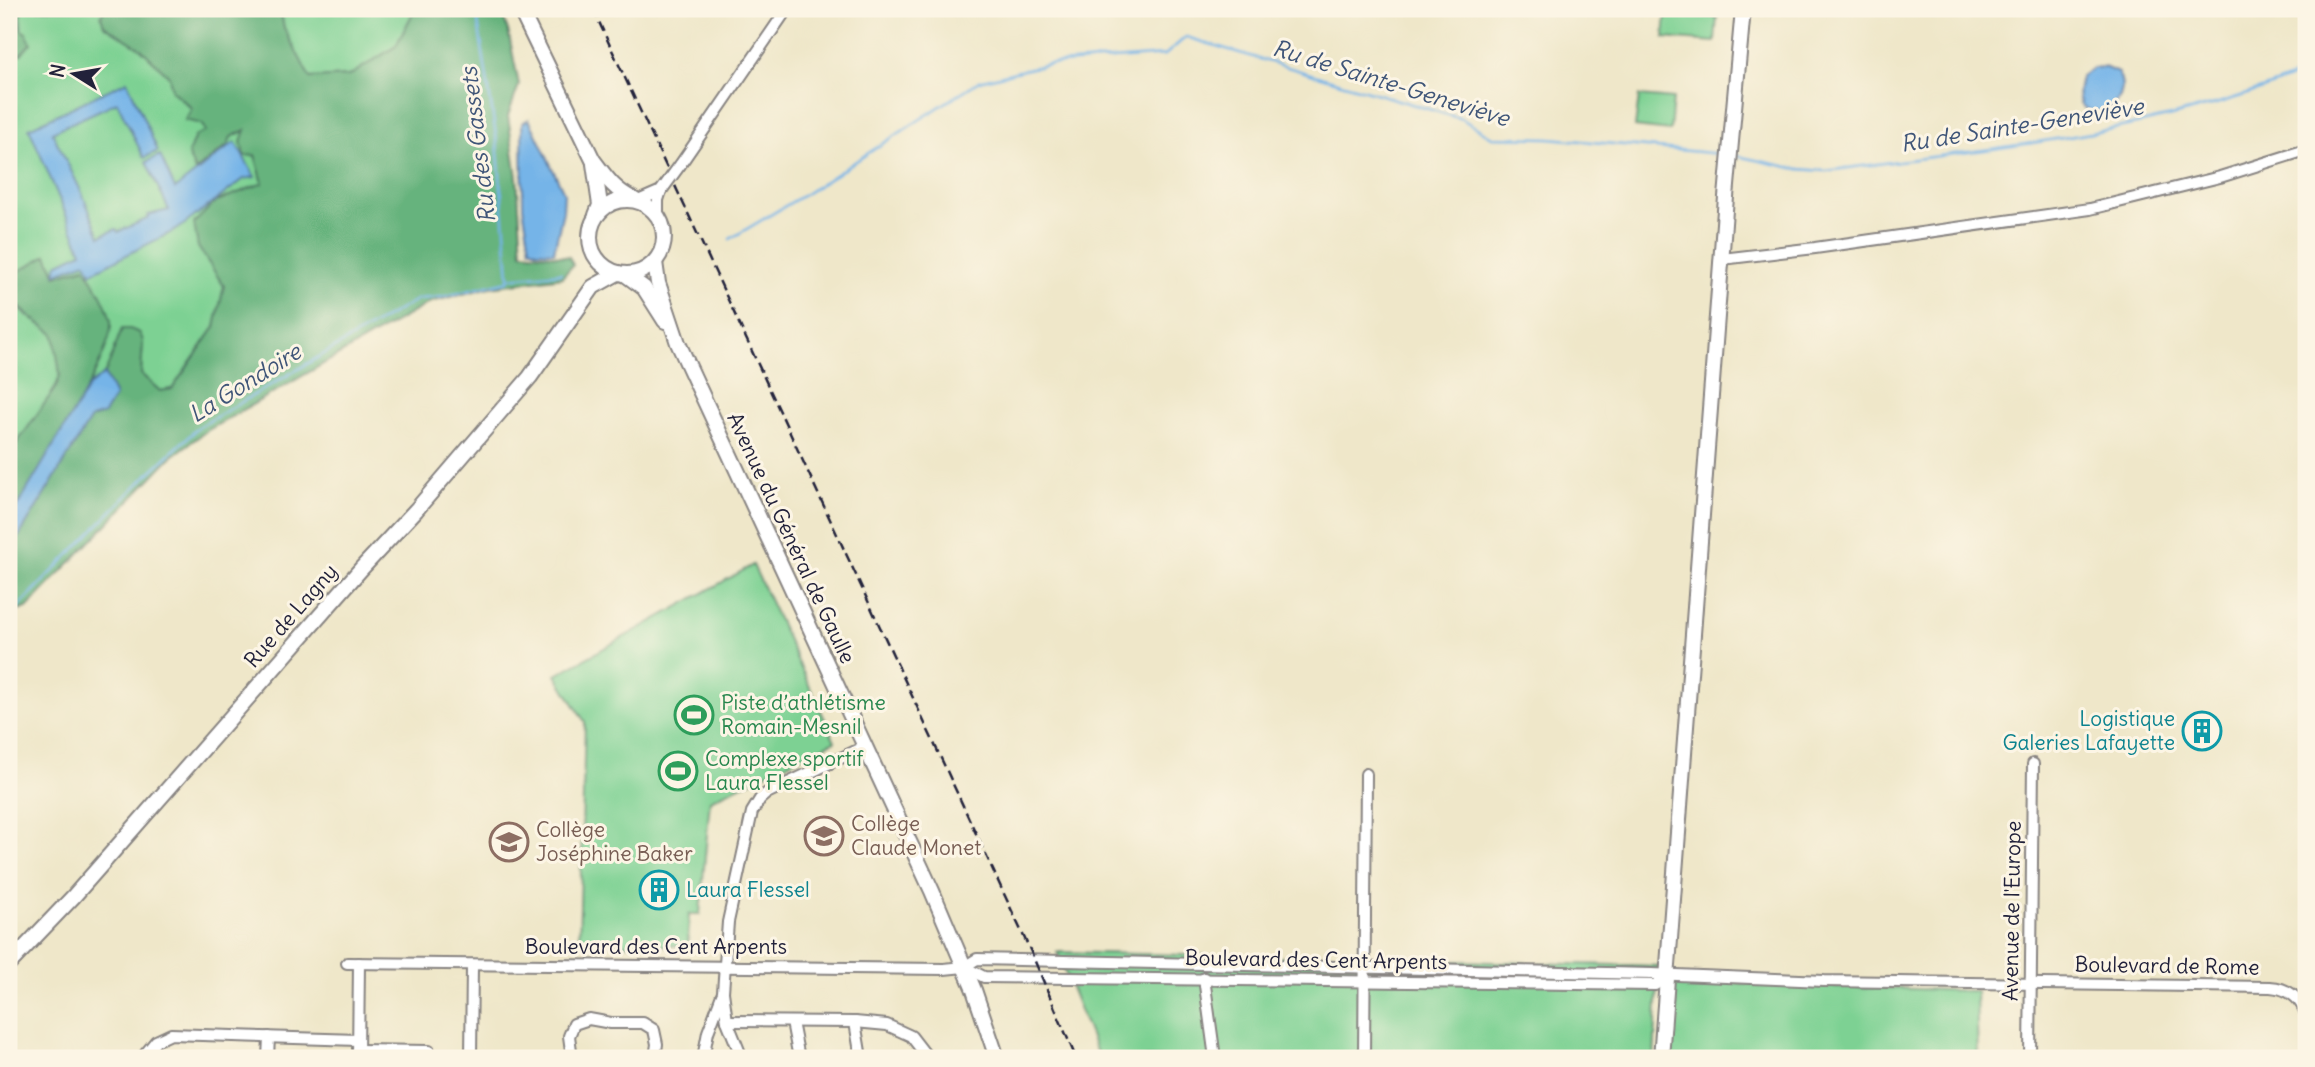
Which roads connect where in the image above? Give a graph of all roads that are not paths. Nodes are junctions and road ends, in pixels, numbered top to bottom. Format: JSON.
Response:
{"nodes":[{"id":1,"x":520,"y":9,"type":"edge"},
{"id":2,"x":787,"y":9,"type":"edge"},
{"id":3,"x":1743,"y":9,"type":"edge"},
{"id":4,"x":2306,"y":150,"type":"edge"},
{"id":5,"x":593,"y":160,"type":"junction"},
{"id":6,"x":661,"y":191,"type":"junction"},
{"id":7,"x":636,"y":200,"type":"junction"},
{"id":8,"x":596,"y":215,"type":"junction"},
{"id":9,"x":658,"y":215,"type":"junction"},
{"id":10,"x":596,"y":258,"type":"junction"},
{"id":11,"x":1722,"y":258,"type":"junction"},
{"id":12,"x":655,"y":262,"type":"junction"},
{"id":13,"x":621,"y":274,"type":"junction"},
{"id":14,"x":593,"y":287,"type":"junction"},
{"id":15,"x":678,"y":343,"type":"junction"},
{"id":16,"x":864,"y":747,"type":"junction"},
{"id":17,"x":2033,"y":764,"type":"dead end"},
{"id":18,"x":1366,"y":774,"type":"dead end"},
{"id":19,"x":9,"y":964,"type":"edge"},
{"id":20,"x":472,"y":965,"type":"junction"},
{"id":21,"x":725,"y":967,"type":"junction"},
{"id":22,"x":964,"y":967,"type":"junction"},
{"id":23,"x":1364,"y":967,"type":"junction"},
{"id":24,"x":1667,"y":976,"type":"junction"},
{"id":25,"x":1204,"y":978,"type":"junction"},
{"id":26,"x":1364,"y":980,"type":"junction"},
{"id":27,"x":2031,"y":983,"type":"junction"},
{"id":28,"x":723,"y":992,"type":"junction"},
{"id":29,"x":2306,"y":1014,"type":"edge"},
{"id":30,"x":792,"y":1022,"type":"junction"},
{"id":31,"x":855,"y":1022,"type":"junction"},
{"id":32,"x":729,"y":1027,"type":"junction"},
{"id":33,"x":708,"y":1032,"type":"junction"},
{"id":34,"x":269,"y":1037,"type":"junction"},
{"id":35,"x":358,"y":1050,"type":"edge"},
{"id":36,"x":429,"y":1051,"type":"dead end"},
{"id":37,"x":142,"y":1058,"type":"edge"},
{"id":38,"x":268,"y":1058,"type":"edge"},
{"id":39,"x":471,"y":1058,"type":"edge"},
{"id":40,"x":572,"y":1058,"type":"edge"},
{"id":41,"x":655,"y":1058,"type":"edge"},
{"id":42,"x":704,"y":1058,"type":"edge"},
{"id":43,"x":742,"y":1058,"type":"edge"},
{"id":44,"x":799,"y":1058,"type":"edge"},
{"id":45,"x":862,"y":1058,"type":"edge"},
{"id":46,"x":928,"y":1058,"type":"edge"},
{"id":47,"x":997,"y":1058,"type":"edge"},
{"id":48,"x":1215,"y":1058,"type":"edge"},
{"id":49,"x":1364,"y":1058,"type":"edge"},
{"id":50,"x":1661,"y":1058,"type":"edge"},
{"id":51,"x":2030,"y":1058,"type":"edge"}],
"edges":[{"from":1,"to":5,"type":"main road"},
{"from":2,"to":6,"type":"street","bridge":true},
{"from":3,"to":11,"type":"main road"},
{"from":4,"to":11,"type":"street"},
{"from":5,"to":7,"type":"main road"},
{"from":5,"to":8,"type":"main road"},
{"from":6,"to":7,"type":"street"},
{"from":6,"to":9,"type":"street"},
{"from":7,"to":8,"type":"main road"},
{"from":7,"to":9,"type":"main road"},
{"from":8,"to":10,"type":"main road"},
{"from":9,"to":12,"type":"main road"},
{"from":10,"to":13,"type":"main road"},
{"from":10,"to":14,"type":"main road","name":"Rue de Lagny"},
{"from":11,"to":24,"type":"main road"},
{"from":12,"to":13,"type":"main road"},
{"from":12,"to":15,"type":"main road","name":"Avenue du Général de Gaulle"},
{"from":13,"to":14,"type":"main road","name":"Rue de Lagny"},
{"from":13,"to":15,"type":"main road","name":"Avenue du Général de Gaulle"},
{"from":14,"to":19,"type":"main road","name":"Rue de Lagny"},
{"from":15,"to":16,"type":"main road","name":"Avenue du Général de Gaulle"},
{"from":16,"to":21,"type":"street"},
{"from":16,"to":22,"type":"main road","name":"Avenue du Général de Gaulle"},
{"from":17,"to":27,"type":"street","name":"Avenue de l'Europe"},
{"from":18,"to":23,"type":"street"},
{"from":20,"to":21,"type":"street","name":"Boulevard des Cent Arpents"},
{"from":20,"to":35,"type":"street","name":"Boulevard des Cent Arpents"},
{"from":20,"to":39,"type":"street"},
{"from":21,"to":22,"type":"street","name":"Boulevard des Cent Arpents"},
{"from":21,"to":28,"type":"street"},
{"from":22,"to":23,"type":"street","name":"Boulevard des Cent Arpents"},
{"from":22,"to":25,"type":"street","name":"Boulevard des Cent Arpents"},
{"from":22,"to":47,"type":"main road","name":"Avenue du Général de Gaulle"},
{"from":23,"to":24,"type":"street","name":"Boulevard des Cent Arpents"},
{"from":23,"to":26,"type":"street"},
{"from":24,"to":26,"type":"street","name":"Boulevard des Cent Arpents"},
{"from":24,"to":27,"type":"street","name":"Boulevard des Cent Arpents"},
{"from":24,"to":50,"type":"main road"},
{"from":25,"to":26,"type":"street","name":"Boulevard des Cent Arpents"},
{"from":25,"to":48,"type":"street"},
{"from":26,"to":49,"type":"street"},
{"from":27,"to":29,"type":"street","name":"Boulevard de Rome"},
{"from":27,"to":51,"type":"street","name":"Avenue de l'Europe"},
{"from":28,"to":32,"type":"street"},
{"from":28,"to":33,"type":"street"},
{"from":30,"to":31,"type":"street"},
{"from":30,"to":32,"type":"street"},
{"from":30,"to":44,"type":"street"},
{"from":31,"to":45,"type":"street"},
{"from":31,"to":46,"type":"street"},
{"from":32,"to":33,"type":"street"},
{"from":32,"to":43,"type":"street"},
{"from":33,"to":42,"type":"street"},
{"from":34,"to":35,"type":"street"},
{"from":34,"to":37,"type":"street"},
{"from":34,"to":38,"type":"street"},
{"from":35,"to":36,"type":"street"},
{"from":40,"to":41,"type":"street"}]}
